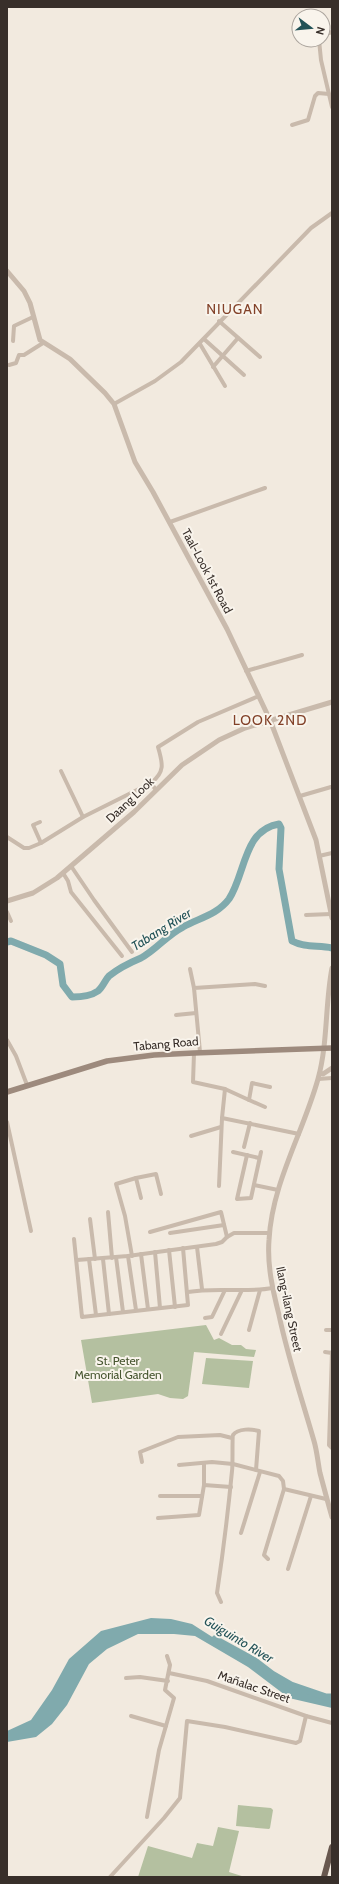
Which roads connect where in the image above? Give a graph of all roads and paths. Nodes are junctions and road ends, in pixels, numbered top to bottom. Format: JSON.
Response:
{"nodes":[{"id":1,"x":320,"y":48,"type":"edge"},
{"id":2,"x":329,"y":94,"type":"junction"},
{"id":3,"x":332,"y":107,"type":"edge"},
{"id":4,"x":292,"y":125,"type":"dead end"},
{"id":5,"x":332,"y":213,"type":"edge"},
{"id":6,"x":7,"y":270,"type":"edge"},
{"id":7,"x":33,"y":317,"type":"junction"},
{"id":8,"x":219,"y":321,"type":"junction"},
{"id":9,"x":238,"y":338,"type":"junction"},
{"id":10,"x":204,"y":339,"type":"junction"},
{"id":11,"x":13,"y":341,"type":"dead end"},
{"id":12,"x":42,"y":343,"type":"junction"},
{"id":13,"x":200,"y":344,"type":"junction"},
{"id":14,"x":223,"y":356,"type":"junction"},
{"id":15,"x":260,"y":357,"type":"dead end"},
{"id":16,"x":10,"y":364,"type":"dead end"},
{"id":17,"x":214,"y":367,"type":"junction"},
{"id":18,"x":244,"y":375,"type":"dead end"},
{"id":19,"x":225,"y":386,"type":"dead end"},
{"id":20,"x":114,"y":404,"type":"junction"},
{"id":21,"x":265,"y":488,"type":"dead end"},
{"id":22,"x":170,"y":522,"type":"junction"},
{"id":23,"x":302,"y":655,"type":"dead end"},
{"id":24,"x":246,"y":671,"type":"junction"},
{"id":25,"x":259,"y":696,"type":"junction"},
{"id":26,"x":332,"y":702,"type":"edge"},
{"id":27,"x":270,"y":720,"type":"junction"},
{"id":28,"x":61,"y":771,"type":"dead end"},
{"id":29,"x":151,"y":783,"type":"junction"},
{"id":30,"x":331,"y":787,"type":"dead end"},
{"id":31,"x":156,"y":790,"type":"junction"},
{"id":32,"x":300,"y":796,"type":"junction"},
{"id":33,"x":84,"y":817,"type":"junction"},
{"id":34,"x":40,"y":822,"type":"dead end"},
{"id":35,"x":7,"y":837,"type":"edge"},
{"id":36,"x":41,"y":843,"type":"junction"},
{"id":37,"x":332,"y":854,"type":"edge"},
{"id":38,"x":319,"y":856,"type":"junction"},
{"id":39,"x":71,"y":866,"type":"junction"},
{"id":40,"x":63,"y":873,"type":"junction"},
{"id":41,"x":7,"y":901,"type":"edge"},
{"id":42,"x":7,"y":912,"type":"edge"},
{"id":43,"x":306,"y":915,"type":"dead end"},
{"id":44,"x":331,"y":916,"type":"edge"},
{"id":45,"x":11,"y":921,"type":"dead end"},
{"id":46,"x":132,"y":952,"type":"dead end"},
{"id":47,"x":122,"y":956,"type":"dead end"},
{"id":48,"x":332,"y":968,"type":"edge"},
{"id":49,"x":190,"y":969,"type":"dead end"},
{"id":50,"x":265,"y":986,"type":"dead end"},
{"id":51,"x":194,"y":988,"type":"junction"},
{"id":52,"x":330,"y":996,"type":"edge"},
{"id":53,"x":196,"y":1013,"type":"junction"},
{"id":54,"x":176,"y":1015,"type":"dead end"},
{"id":55,"x":7,"y":1040,"type":"edge"},
{"id":56,"x":325,"y":1048,"type":"junction"},
{"id":57,"x":332,"y":1048,"type":"edge"},
{"id":58,"x":197,"y":1052,"type":"junction"},
{"id":59,"x":332,"y":1068,"type":"edge"},
{"id":60,"x":319,"y":1076,"type":"junction"},
{"id":61,"x":332,"y":1078,"type":"edge"},
{"id":62,"x":27,"y":1084,"type":"junction"},
{"id":63,"x":270,"y":1087,"type":"dead end"},
{"id":64,"x":225,"y":1089,"type":"junction"},
{"id":65,"x":7,"y":1092,"type":"edge"},
{"id":66,"x":249,"y":1100,"type":"junction"},
{"id":67,"x":265,"y":1106,"type":"dead end"},
{"id":68,"x":222,"y":1118,"type":"junction"},
{"id":69,"x":250,"y":1123,"type":"junction"},
{"id":70,"x":7,"y":1125,"type":"edge"},
{"id":71,"x":221,"y":1127,"type":"junction"},
{"id":72,"x":299,"y":1134,"type":"junction"},
{"id":73,"x":191,"y":1136,"type":"dead end"},
{"id":74,"x":244,"y":1147,"type":"dead end"},
{"id":75,"x":233,"y":1152,"type":"dead end"},
{"id":76,"x":261,"y":1152,"type":"dead end"},
{"id":77,"x":247,"y":1156,"type":"junction"},
{"id":78,"x":259,"y":1158,"type":"junction"},
{"id":79,"x":136,"y":1178,"type":"junction"},
{"id":80,"x":254,"y":1185,"type":"junction"},
{"id":81,"x":220,"y":1186,"type":"dead end"},
{"id":82,"x":278,"y":1190,"type":"junction"},
{"id":83,"x":161,"y":1194,"type":"dead end"},
{"id":84,"x":141,"y":1198,"type":"dead end"},
{"id":85,"x":108,"y":1212,"type":"dead end"},
{"id":86,"x":90,"y":1219,"type":"dead end"},
{"id":87,"x":224,"y":1225,"type":"junction"},
{"id":88,"x":31,"y":1232,"type":"dead end"},
{"id":89,"x":150,"y":1232,"type":"dead end"},
{"id":90,"x":170,"y":1233,"type":"dead end"},
{"id":91,"x":270,"y":1233,"type":"junction"},
{"id":92,"x":227,"y":1237,"type":"junction"},
{"id":93,"x":74,"y":1239,"type":"dead end"},
{"id":94,"x":197,"y":1247,"type":"junction"},
{"id":95,"x":183,"y":1248,"type":"junction"},
{"id":96,"x":169,"y":1250,"type":"junction"},
{"id":97,"x":156,"y":1252,"type":"junction"},
{"id":98,"x":141,"y":1254,"type":"junction"},
{"id":99,"x":130,"y":1256,"type":"junction"},
{"id":100,"x":114,"y":1257,"type":"junction"},
{"id":101,"x":89,"y":1259,"type":"junction"},
{"id":102,"x":95,"y":1259,"type":"junction"},
{"id":103,"x":103,"y":1259,"type":"junction"},
{"id":104,"x":77,"y":1260,"type":"junction"},
{"id":105,"x":273,"y":1288,"type":"junction"},
{"id":106,"x":202,"y":1289,"type":"junction"},
{"id":107,"x":225,"y":1290,"type":"junction"},
{"id":108,"x":242,"y":1290,"type":"junction"},
{"id":109,"x":260,"y":1290,"type":"junction"},
{"id":110,"x":188,"y":1292,"type":"junction"},
{"id":111,"x":175,"y":1306,"type":"junction"},
{"id":112,"x":160,"y":1308,"type":"junction"},
{"id":113,"x":148,"y":1309,"type":"junction"},
{"id":114,"x":136,"y":1310,"type":"junction"},
{"id":115,"x":123,"y":1312,"type":"junction"},
{"id":116,"x":109,"y":1314,"type":"junction"},
{"id":117,"x":96,"y":1315,"type":"junction"},
{"id":118,"x":205,"y":1318,"type":"dead end"},
{"id":119,"x":249,"y":1330,"type":"dead end"},
{"id":120,"x":326,"y":1330,"type":"dead end"},
{"id":121,"x":332,"y":1330,"type":"edge"},
{"id":122,"x":221,"y":1334,"type":"dead end"},
{"id":123,"x":325,"y":1352,"type":"dead end"},
{"id":124,"x":332,"y":1352,"type":"edge"},
{"id":125,"x":232,"y":1438,"type":"junction"},
{"id":126,"x":332,"y":1448,"type":"edge"},
{"id":127,"x":142,"y":1462,"type":"dead end"},
{"id":128,"x":204,"y":1463,"type":"junction"},
{"id":129,"x":233,"y":1464,"type":"junction"},
{"id":130,"x":179,"y":1465,"type":"dead end"},
{"id":131,"x":258,"y":1471,"type":"junction"},
{"id":132,"x":204,"y":1484,"type":"junction"},
{"id":133,"x":231,"y":1487,"type":"junction"},
{"id":134,"x":284,"y":1489,"type":"junction"},
{"id":135,"x":160,"y":1496,"type":"dead end"},
{"id":136,"x":202,"y":1496,"type":"junction"},
{"id":137,"x":311,"y":1496,"type":"junction"},
{"id":138,"x":326,"y":1499,"type":"junction"},
{"id":139,"x":332,"y":1517,"type":"edge"},
{"id":140,"x":158,"y":1518,"type":"dead end"},
{"id":141,"x":241,"y":1533,"type":"dead end"},
{"id":142,"x":268,"y":1559,"type":"dead end"},
{"id":143,"x":288,"y":1569,"type":"dead end"},
{"id":144,"x":220,"y":1602,"type":"dead end"},
{"id":145,"x":167,"y":1656,"type":"dead end"},
{"id":146,"x":169,"y":1673,"type":"junction"},
{"id":147,"x":126,"y":1678,"type":"dead end"},
{"id":148,"x":168,"y":1681,"type":"junction"},
{"id":149,"x":131,"y":1716,"type":"dead end"},
{"id":150,"x":306,"y":1716,"type":"junction"},
{"id":151,"x":332,"y":1723,"type":"edge"},
{"id":152,"x":166,"y":1726,"type":"junction"},
{"id":153,"x":146,"y":1817,"type":"dead end"},
{"id":154,"x":332,"y":1847,"type":"edge"},
{"id":155,"x":332,"y":1862,"type":"edge"},
{"id":156,"x":110,"y":1877,"type":"edge"},
{"id":157,"x":324,"y":1877,"type":"edge"},
{"id":158,"x":328,"y":1877,"type":"edge"}],
"edges":[{"from":1,"to":2,"type":"street"},
{"from":2,"to":3,"type":"street"},
{"from":2,"to":4,"type":"street"},
{"from":5,"to":8,"type":"street"},
{"from":6,"to":7,"type":"street"},
{"from":7,"to":11,"type":"street"},
{"from":7,"to":12,"type":"street"},
{"from":8,"to":9,"type":"street"},
{"from":8,"to":10,"type":"street"},
{"from":9,"to":14,"type":"street"},
{"from":9,"to":15,"type":"street"},
{"from":10,"to":13,"type":"street"},
{"from":10,"to":14,"type":"street"},
{"from":12,"to":16,"type":"street"},
{"from":12,"to":20,"type":"street","name":"Taal-Look 1st Road"},
{"from":13,"to":17,"type":"street"},
{"from":13,"to":20,"type":"street"},
{"from":14,"to":17,"type":"street"},
{"from":14,"to":18,"type":"street"},
{"from":17,"to":19,"type":"street"},
{"from":20,"to":22,"type":"street","name":"Taal-Look 1st Road"},
{"from":21,"to":22,"type":"street"},
{"from":22,"to":24,"type":"street","name":"Taal-Look 1st Road"},
{"from":23,"to":24,"type":"street"},
{"from":24,"to":25,"type":"street","name":"Taal-Look 1st Road"},
{"from":25,"to":27,"type":"street","name":"Taal-Look 1st Road"},
{"from":25,"to":29,"type":"street"},
{"from":26,"to":27,"type":"street","name":"Daang Look"},
{"from":27,"to":31,"type":"street","name":"Daang Look"},
{"from":27,"to":32,"type":"street","name":"Taal-Look 1st Road"},
{"from":28,"to":33,"type":"street"},
{"from":29,"to":31,"type":"street"},
{"from":29,"to":33,"type":"street"},
{"from":30,"to":32,"type":"street"},
{"from":31,"to":39,"type":"street","name":"Daang Look"},
{"from":32,"to":38,"type":"street","name":"Taal-Look 1st Road"},
{"from":33,"to":36,"type":"street"},
{"from":34,"to":36,"type":"street"},
{"from":35,"to":36,"type":"street"},
{"from":37,"to":38,"type":"street"},
{"from":38,"to":44,"type":"street","name":"Taal-Look 1st Road"},
{"from":39,"to":40,"type":"street","name":"Daang Look"},
{"from":39,"to":46,"type":"street"},
{"from":40,"to":41,"type":"street","name":"Daang Look"},
{"from":40,"to":47,"type":"street"},
{"from":42,"to":45,"type":"street"},
{"from":43,"to":44,"type":"street"},
{"from":48,"to":52,"type":"street"},
{"from":49,"to":51,"type":"street"},
{"from":50,"to":51,"type":"street"},
{"from":51,"to":53,"type":"street"},
{"from":52,"to":56,"type":"street"},
{"from":53,"to":54,"type":"street"},
{"from":53,"to":58,"type":"street"},
{"from":55,"to":62,"type":"street"},
{"from":56,"to":57,"type":"main road","name":"Tabang Road"},
{"from":56,"to":58,"type":"main road","name":"Tabang Road"},
{"from":56,"to":60,"type":"street"},
{"from":58,"to":62,"type":"main road","name":"Tabang Road"},
{"from":58,"to":64,"type":"street"},
{"from":59,"to":60,"type":"street"},
{"from":60,"to":61,"type":"street"},
{"from":60,"to":72,"type":"street","name":"Ilang-ilang Street"},
{"from":62,"to":65,"type":"main road","name":"Tabang Road"},
{"from":63,"to":66,"type":"street"},
{"from":64,"to":66,"type":"street"},
{"from":64,"to":68,"type":"street"},
{"from":66,"to":67,"type":"street"},
{"from":68,"to":69,"type":"street"},
{"from":68,"to":71,"type":"street"},
{"from":69,"to":72,"type":"street"},
{"from":69,"to":74,"type":"street"},
{"from":70,"to":88,"type":"street"},
{"from":71,"to":73,"type":"street"},
{"from":71,"to":81,"type":"street"},
{"from":72,"to":82,"type":"street","name":"Ilang-ilang Street"},
{"from":75,"to":77,"type":"street"},
{"from":76,"to":78,"type":"street"},
{"from":77,"to":78,"type":"street"},
{"from":77,"to":80,"type":"street"},
{"from":78,"to":80,"type":"street"},
{"from":79,"to":83,"type":"street"},
{"from":79,"to":84,"type":"street"},
{"from":79,"to":99,"type":"street"},
{"from":80,"to":82,"type":"street"},
{"from":82,"to":91,"type":"street","name":"Ilang-ilang Street"},
{"from":85,"to":100,"type":"street"},
{"from":86,"to":102,"type":"street"},
{"from":87,"to":89,"type":"street"},
{"from":87,"to":90,"type":"street"},
{"from":87,"to":92,"type":"street"},
{"from":91,"to":92,"type":"street"},
{"from":91,"to":105,"type":"street","name":"Ilang-ilang Street"},
{"from":92,"to":94,"type":"street"},
{"from":93,"to":104,"type":"street"},
{"from":94,"to":95,"type":"street"},
{"from":94,"to":106,"type":"street"},
{"from":95,"to":96,"type":"street"},
{"from":95,"to":110,"type":"street"},
{"from":96,"to":97,"type":"street"},
{"from":96,"to":111,"type":"street"},
{"from":97,"to":98,"type":"street"},
{"from":97,"to":112,"type":"street"},
{"from":98,"to":99,"type":"street"},
{"from":98,"to":113,"type":"street"},
{"from":99,"to":100,"type":"street"},
{"from":99,"to":114,"type":"street"},
{"from":100,"to":103,"type":"street"},
{"from":100,"to":115,"type":"street"},
{"from":101,"to":102,"type":"street"},
{"from":101,"to":104,"type":"street"},
{"from":101,"to":117,"type":"street"},
{"from":102,"to":103,"type":"street"},
{"from":103,"to":116,"type":"street"},
{"from":104,"to":117,"type":"street"},
{"from":105,"to":109,"type":"street"},
{"from":105,"to":138,"type":"street","name":"Ilang-ilang Street"},
{"from":106,"to":107,"type":"street"},
{"from":106,"to":110,"type":"street"},
{"from":107,"to":108,"type":"street"},
{"from":107,"to":118,"type":"street"},
{"from":108,"to":109,"type":"street"},
{"from":108,"to":122,"type":"street"},
{"from":109,"to":119,"type":"street"},
{"from":110,"to":111,"type":"street"},
{"from":111,"to":112,"type":"street"},
{"from":112,"to":113,"type":"street"},
{"from":113,"to":114,"type":"street"},
{"from":114,"to":115,"type":"street"},
{"from":115,"to":116,"type":"street"},
{"from":116,"to":117,"type":"street"},
{"from":120,"to":121,"type":"street"},
{"from":123,"to":124,"type":"street"},
{"from":124,"to":126,"type":"street"},
{"from":125,"to":127,"type":"street"},
{"from":125,"to":129,"type":"street"},
{"from":125,"to":131,"type":"street"},
{"from":128,"to":129,"type":"street"},
{"from":128,"to":130,"type":"street"},
{"from":128,"to":132,"type":"street"},
{"from":129,"to":131,"type":"street"},
{"from":129,"to":133,"type":"street"},
{"from":131,"to":134,"type":"street"},
{"from":131,"to":141,"type":"street"},
{"from":132,"to":133,"type":"street"},
{"from":132,"to":136,"type":"street"},
{"from":133,"to":144,"type":"street"},
{"from":134,"to":137,"type":"street"},
{"from":134,"to":142,"type":"street"},
{"from":135,"to":136,"type":"street"},
{"from":136,"to":140,"type":"street"},
{"from":137,"to":138,"type":"street"},
{"from":137,"to":143,"type":"street"},
{"from":138,"to":139,"type":"street","name":"Ilang-ilang Street"},
{"from":145,"to":146,"type":"street"},
{"from":146,"to":148,"type":"street"},
{"from":146,"to":150,"type":"street","name":"Mañalac Street"},
{"from":147,"to":148,"type":"street"},
{"from":148,"to":152,"type":"street"},
{"from":149,"to":152,"type":"street"},
{"from":150,"to":151,"type":"street","name":"Mañalac Street"},
{"from":150,"to":156,"type":"street"},
{"from":152,"to":153,"type":"street"},
{"from":154,"to":157,"type":"highway"},
{"from":155,"to":158,"type":"highway"}]}
